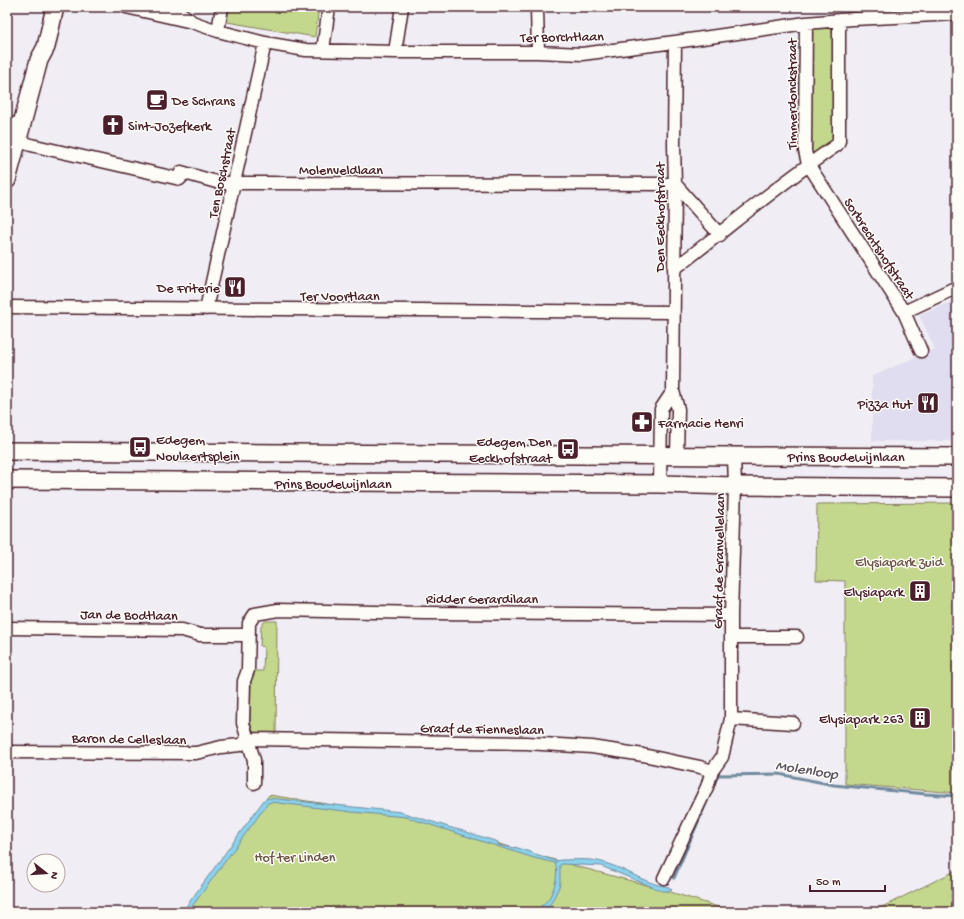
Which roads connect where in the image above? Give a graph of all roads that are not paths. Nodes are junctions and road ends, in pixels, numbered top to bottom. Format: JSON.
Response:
{"nodes":[{"id":1,"x":42,"y":7,"type":"edge"},
{"id":2,"x":55,"y":7,"type":"edge"},
{"id":3,"x":126,"y":7,"type":"edge"},
{"id":4,"x":166,"y":7,"type":"edge"},
{"id":5,"x":222,"y":7,"type":"edge"},
{"id":6,"x":329,"y":7,"type":"edge"},
{"id":7,"x":402,"y":7,"type":"edge"},
{"id":8,"x":537,"y":7,"type":"edge"},
{"id":9,"x":957,"y":14,"type":"edge"},
{"id":10,"x":839,"y":20,"type":"junction"},
{"id":11,"x":192,"y":22,"type":"junction"},
{"id":12,"x":806,"y":23,"type":"junction"},
{"id":13,"x":218,"y":31,"type":"junction"},
{"id":14,"x":676,"y":42,"type":"junction"},
{"id":15,"x":265,"y":43,"type":"junction"},
{"id":16,"x":323,"y":50,"type":"junction"},
{"id":17,"x":395,"y":52,"type":"junction"},
{"id":18,"x":538,"y":52,"type":"junction"},
{"id":19,"x":39,"y":60,"type":"junction"},
{"id":20,"x":16,"y":130,"type":"edge"},
{"id":21,"x":808,"y":164,"type":"junction"},
{"id":22,"x":7,"y":180,"type":"edge"},
{"id":23,"x":233,"y":184,"type":"junction"},
{"id":24,"x":675,"y":184,"type":"junction"},
{"id":25,"x":720,"y":235,"type":"junction"},
{"id":26,"x":674,"y":269,"type":"junction"},
{"id":27,"x":957,"y":287,"type":"edge"},
{"id":28,"x":7,"y":307,"type":"edge"},
{"id":29,"x":206,"y":308,"type":"junction"},
{"id":30,"x":673,"y":312,"type":"junction"},
{"id":31,"x":904,"y":312,"type":"junction"},
{"id":32,"x":921,"y":351,"type":"dead end"},
{"id":33,"x":673,"y":391,"type":"junction"},
{"id":34,"x":7,"y":451,"type":"edge"},
{"id":35,"x":660,"y":452,"type":"junction"},
{"id":36,"x":677,"y":456,"type":"junction"},
{"id":37,"x":734,"y":456,"type":"junction"},
{"id":38,"x":957,"y":456,"type":"edge"},
{"id":39,"x":7,"y":480,"type":"edge"},
{"id":40,"x":660,"y":484,"type":"junction"},
{"id":41,"x":735,"y":486,"type":"junction"},
{"id":42,"x":957,"y":488,"type":"edge"},
{"id":43,"x":731,"y":615,"type":"junction"},
{"id":44,"x":7,"y":628,"type":"edge"},
{"id":45,"x":249,"y":635,"type":"junction"},
{"id":46,"x":732,"y":637,"type":"junction"},
{"id":47,"x":797,"y":637,"type":"dead end"},
{"id":48,"x":731,"y":720,"type":"junction"},
{"id":49,"x":793,"y":723,"type":"dead end"},
{"id":50,"x":248,"y":739,"type":"junction"},
{"id":51,"x":7,"y":752,"type":"edge"},
{"id":52,"x":712,"y":771,"type":"junction"},
{"id":53,"x":254,"y":783,"type":"dead end"},
{"id":54,"x":664,"y":878,"type":"dead end"}],
"edges":[{"from":1,"to":19,"type":"main road"},
{"from":2,"to":19,"type":"main road"},
{"from":3,"to":11,"type":"street","name":"Ter Borchtlaan"},
{"from":4,"to":11,"type":"street","name":"Ter Borchtlaan"},
{"from":5,"to":13,"type":"street"},
{"from":6,"to":16,"type":"street"},
{"from":7,"to":17,"type":"street"},
{"from":8,"to":18,"type":"street"},
{"from":9,"to":10,"type":"street","name":"Ter Borchtlaan"},
{"from":10,"to":12,"type":"street","name":"Ter Borchtlaan"},
{"from":10,"to":21,"type":"street","name":"Timmerdonckstraat"},
{"from":11,"to":13,"type":"street","name":"Ter Borchtlaan"},
{"from":12,"to":14,"type":"street","name":"Ter Borchtlaan"},
{"from":12,"to":21,"type":"street","name":"Timmerdonckstraat"},
{"from":13,"to":15,"type":"street","name":"Ter Borchtlaan"},
{"from":14,"to":18,"type":"street","name":"Ter Borchtlaan"},
{"from":14,"to":24,"type":"street","name":"Den Eeckhofstraat"},
{"from":15,"to":16,"type":"street","name":"Ter Borchtlaan"},
{"from":15,"to":23,"type":"street","name":"Ten Boschstraat"},
{"from":16,"to":17,"type":"street","name":"Ter Borchtlaan"},
{"from":17,"to":18,"type":"street","name":"Ter Borchtlaan"},
{"from":19,"to":20,"type":"main road"},
{"from":20,"to":22,"type":"main road"},
{"from":20,"to":23,"type":"street","name":"Molenveldlaan"},
{"from":21,"to":25,"type":"street","name":"Timmerdonckstraat"},
{"from":21,"to":31,"type":"street","name":"Sorbrechtshofstraat"},
{"from":23,"to":24,"type":"street","name":"Molenveldlaan"},
{"from":23,"to":29,"type":"street","name":"Ten Boschstraat"},
{"from":24,"to":25,"type":"street"},
{"from":24,"to":26,"type":"street","name":"Den Eeckhofstraat"},
{"from":25,"to":26,"type":"street","name":"Timmerdonckstraat"},
{"from":26,"to":30,"type":"street","name":"Den Eeckhofstraat"},
{"from":27,"to":31,"type":"street"},
{"from":28,"to":29,"type":"street","name":"Ter Voortlaan"},
{"from":29,"to":30,"type":"street","name":"Ter Voortlaan"},
{"from":30,"to":33,"type":"street","name":"Den Eeckhofstraat"},
{"from":31,"to":32,"type":"street","name":"Sorbrechtshofstraat"},
{"from":33,"to":35,"type":"street"},
{"from":33,"to":36,"type":"street","name":"Den Eeckhofstraat"},
{"from":34,"to":35,"type":"main road","name":"Prins Boudewijnlaan"},
{"from":35,"to":36,"type":"main road","name":"Prins Boudewijnlaan"},
{"from":35,"to":40,"type":"street"},
{"from":36,"to":37,"type":"main road","name":"Prins Boudewijnlaan"},
{"from":37,"to":38,"type":"main road","name":"Prins Boudewijnlaan"},
{"from":37,"to":41,"type":"street"},
{"from":39,"to":40,"type":"main road","name":"Prins Boudewijnlaan"},
{"from":40,"to":41,"type":"main road","name":"Prins Boudewijnlaan"},
{"from":41,"to":42,"type":"main road","name":"Prins Boudewijnlaan"},
{"from":41,"to":43,"type":"street","name":"Graaf de Granvellelaan"},
{"from":43,"to":45,"type":"street","name":"Ridder Gerardilaan"},
{"from":43,"to":46,"type":"street","name":"Graaf de Granvellelaan"},
{"from":44,"to":45,"type":"street","name":"Jan de Bodtlaan"},
{"from":45,"to":50,"type":"street","name":"Ridder Gerardilaan"},
{"from":46,"to":47,"type":"street","name":"Graaf de Granvellelaan"},
{"from":46,"to":48,"type":"street","name":"Graaf de Granvellelaan"},
{"from":48,"to":49,"type":"street"},
{"from":48,"to":52,"type":"street","name":"Graaf de Granvellelaan"},
{"from":50,"to":51,"type":"street","name":"Baron de Celleslaan"},
{"from":50,"to":52,"type":"street","name":"Graaf de Fienneslaan"},
{"from":50,"to":53,"type":"street","name":"Ridder Gerardilaan"},
{"from":52,"to":54,"type":"street","name":"Graaf de Granvellelaan"}]}
